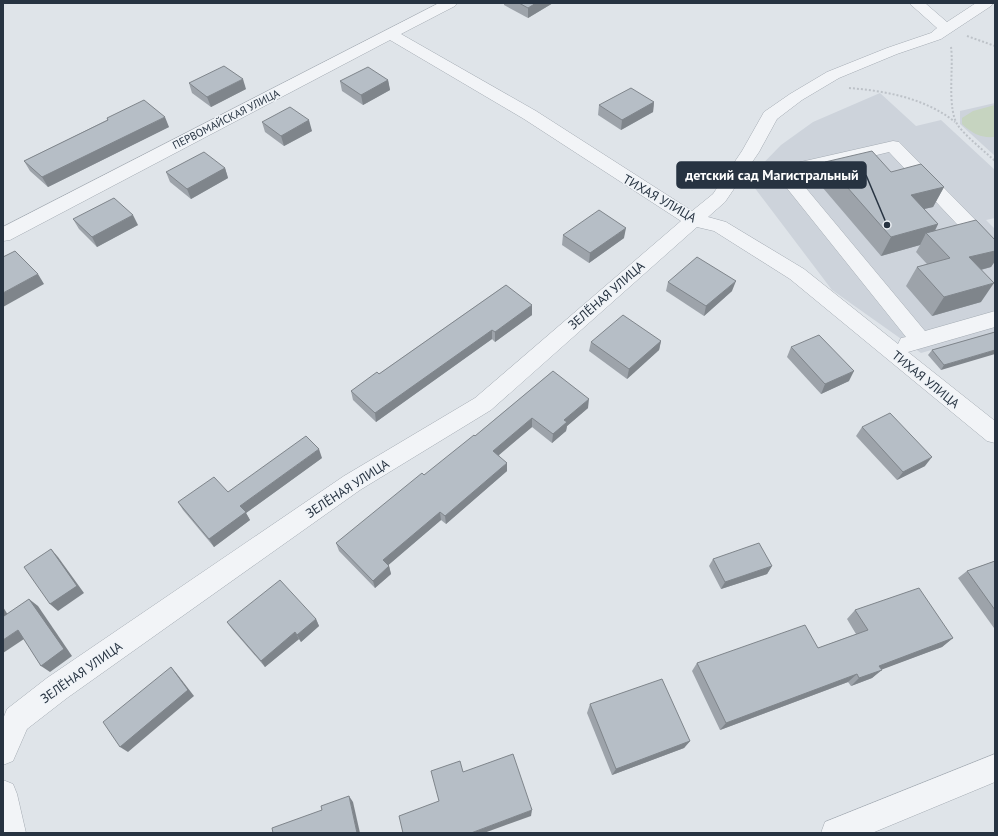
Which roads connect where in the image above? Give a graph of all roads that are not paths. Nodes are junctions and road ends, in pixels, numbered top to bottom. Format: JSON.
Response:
{"nodes":[{"id":1,"x":450,"y":3,"type":"edge"},
{"id":2,"x":916,"y":3,"type":"edge"},
{"id":3,"x":986,"y":3,"type":"edge"},
{"id":4,"x":947,"y":29,"type":"junction"},
{"id":5,"x":390,"y":34,"type":"junction"},
{"id":6,"x":692,"y":220,"type":"junction"},
{"id":7,"x":3,"y":235,"type":"edge"},
{"id":8,"x":994,"y":249,"type":"edge"},
{"id":9,"x":995,"y":319,"type":"edge"},
{"id":10,"x":921,"y":340,"type":"junction"},
{"id":11,"x":890,"y":349,"type":"junction"},
{"id":12,"x":995,"y":434,"type":"edge"},
{"id":13,"x":3,"y":751,"type":"edge"},
{"id":14,"x":995,"y":768,"type":"edge"},
{"id":15,"x":3,"y":794,"type":"edge"},
{"id":16,"x":11,"y":833,"type":"edge"},
{"id":17,"x":836,"y":833,"type":"edge"}],
"edges":[{"from":1,"to":5,"type":"street","name":"ПЕРВОМАЙСКАЯ УЛИЦА"},
{"from":2,"to":4,"type":"street"},
{"from":3,"to":4,"type":"street","name":"ЗЕЛЁНАЯ УЛИЦА"},
{"from":4,"to":6,"type":"street","name":"ЗЕЛЁНАЯ УЛИЦА"},
{"from":5,"to":6,"type":"street","name":"ТИХАЯ УЛИЦА"},
{"from":5,"to":7,"type":"street","name":"ПЕРВОМАЙСКАЯ УЛИЦА"},
{"from":6,"to":11,"type":"street","name":"ТИХАЯ УЛИЦА"},
{"from":6,"to":13,"type":"street","name":"ЗЕЛЁНАЯ УЛИЦА"},
{"from":8,"to":10,"type":"street"},
{"from":9,"to":10,"type":"street"},
{"from":10,"to":11,"type":"street"},
{"from":11,"to":12,"type":"street","name":"ТИХАЯ УЛИЦА"},
{"from":14,"to":17,"type":"street"},
{"from":15,"to":16,"type":"street"}]}
